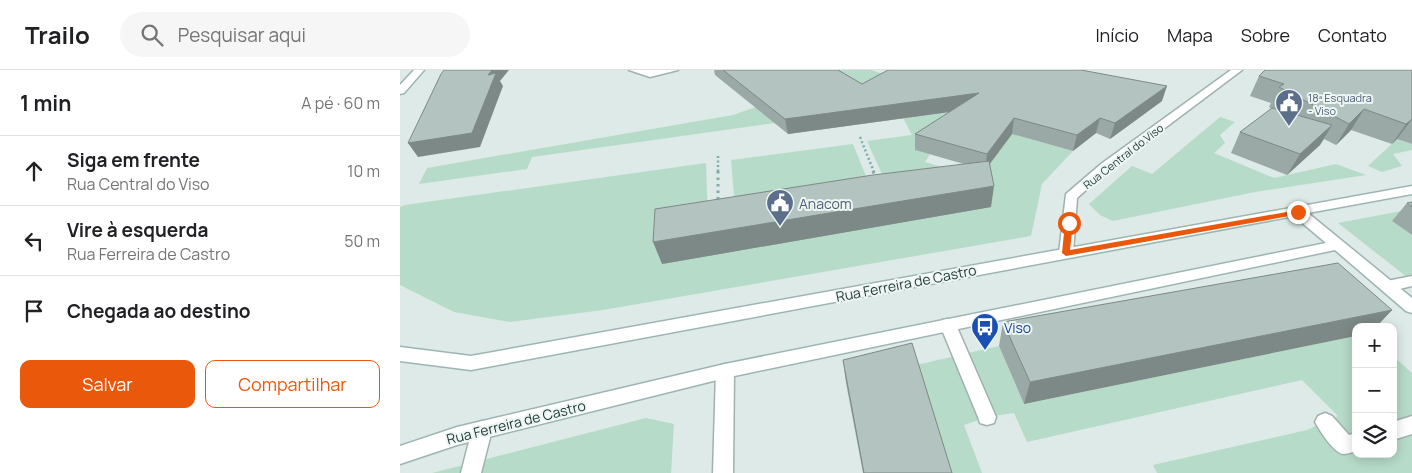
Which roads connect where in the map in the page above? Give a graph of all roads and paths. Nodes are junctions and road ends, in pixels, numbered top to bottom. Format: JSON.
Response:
{"nodes":[{"id":1,"x":419,"y":70,"type":"edge"},
{"id":2,"x":634,"y":70,"type":"edge"},
{"id":3,"x":673,"y":70,"type":"edge"},
{"id":4,"x":1237,"y":70,"type":"edge"},
{"id":5,"x":400,"y":91,"type":"edge"},
{"id":6,"x":860,"y":137,"type":"dead end"},
{"id":7,"x":718,"y":156,"type":"dead end"},
{"id":8,"x":876,"y":178,"type":"edge"},
{"id":9,"x":1412,"y":190,"type":"edge"},
{"id":10,"x":718,"y":212,"type":"edge"},
{"id":11,"x":1298,"y":212,"type":"junction"},
{"id":12,"x":1338,"y":245,"type":"junction"},
{"id":13,"x":1066,"y":253,"type":"junction"},
{"id":14,"x":1412,"y":281,"type":"edge"},
{"id":15,"x":1387,"y":286,"type":"junction"},
{"id":16,"x":1412,"y":307,"type":"edge"},
{"id":17,"x":948,"y":325,"type":"junction"},
{"id":18,"x":400,"y":354,"type":"edge"},
{"id":19,"x":725,"y":371,"type":"junction"},
{"id":20,"x":987,"y":418,"type":"dead end"},
{"id":21,"x":1325,"y":422,"type":"dead end"},
{"id":22,"x":1412,"y":425,"type":"edge"},
{"id":23,"x":1397,"y":429,"type":"edge"},
{"id":24,"x":482,"y":430,"type":"junction"},
{"id":25,"x":1352,"y":443,"type":"edge"},
{"id":26,"x":400,"y":455,"type":"edge"},
{"id":27,"x":471,"y":473,"type":"edge"},
{"id":28,"x":723,"y":473,"type":"edge"}],
"edges":[{"from":1,"to":5,"type":"street"},
{"from":2,"to":3,"type":"street"},
{"from":4,"to":13,"type":"street","name":"Rua Central do Viso"},
{"from":6,"to":8,"type":"path"},
{"from":7,"to":10,"type":"path"},
{"from":9,"to":11,"type":"street","name":"Rua Ferreira de Castro"},
{"from":11,"to":12,"type":"street"},
{"from":11,"to":13,"type":"street","name":"Rua Ferreira de Castro"},
{"from":12,"to":15,"type":"street"},
{"from":12,"to":17,"type":"street","name":"Rua Ferreira de Castro"},
{"from":13,"to":18,"type":"street","name":"Rua Ferreira de Castro"},
{"from":14,"to":15,"type":"street"},
{"from":15,"to":16,"type":"street"},
{"from":17,"to":19,"type":"street","name":"Rua Ferreira de Castro"},
{"from":17,"to":20,"type":"street"},
{"from":19,"to":24,"type":"street","name":"Rua Ferreira de Castro"},
{"from":19,"to":28,"type":"street"},
{"from":21,"to":25,"type":"street"},
{"from":22,"to":23,"type":"street"},
{"from":24,"to":26,"type":"street","name":"Rua Ferreira de Castro"},
{"from":24,"to":27,"type":"street"}]}
